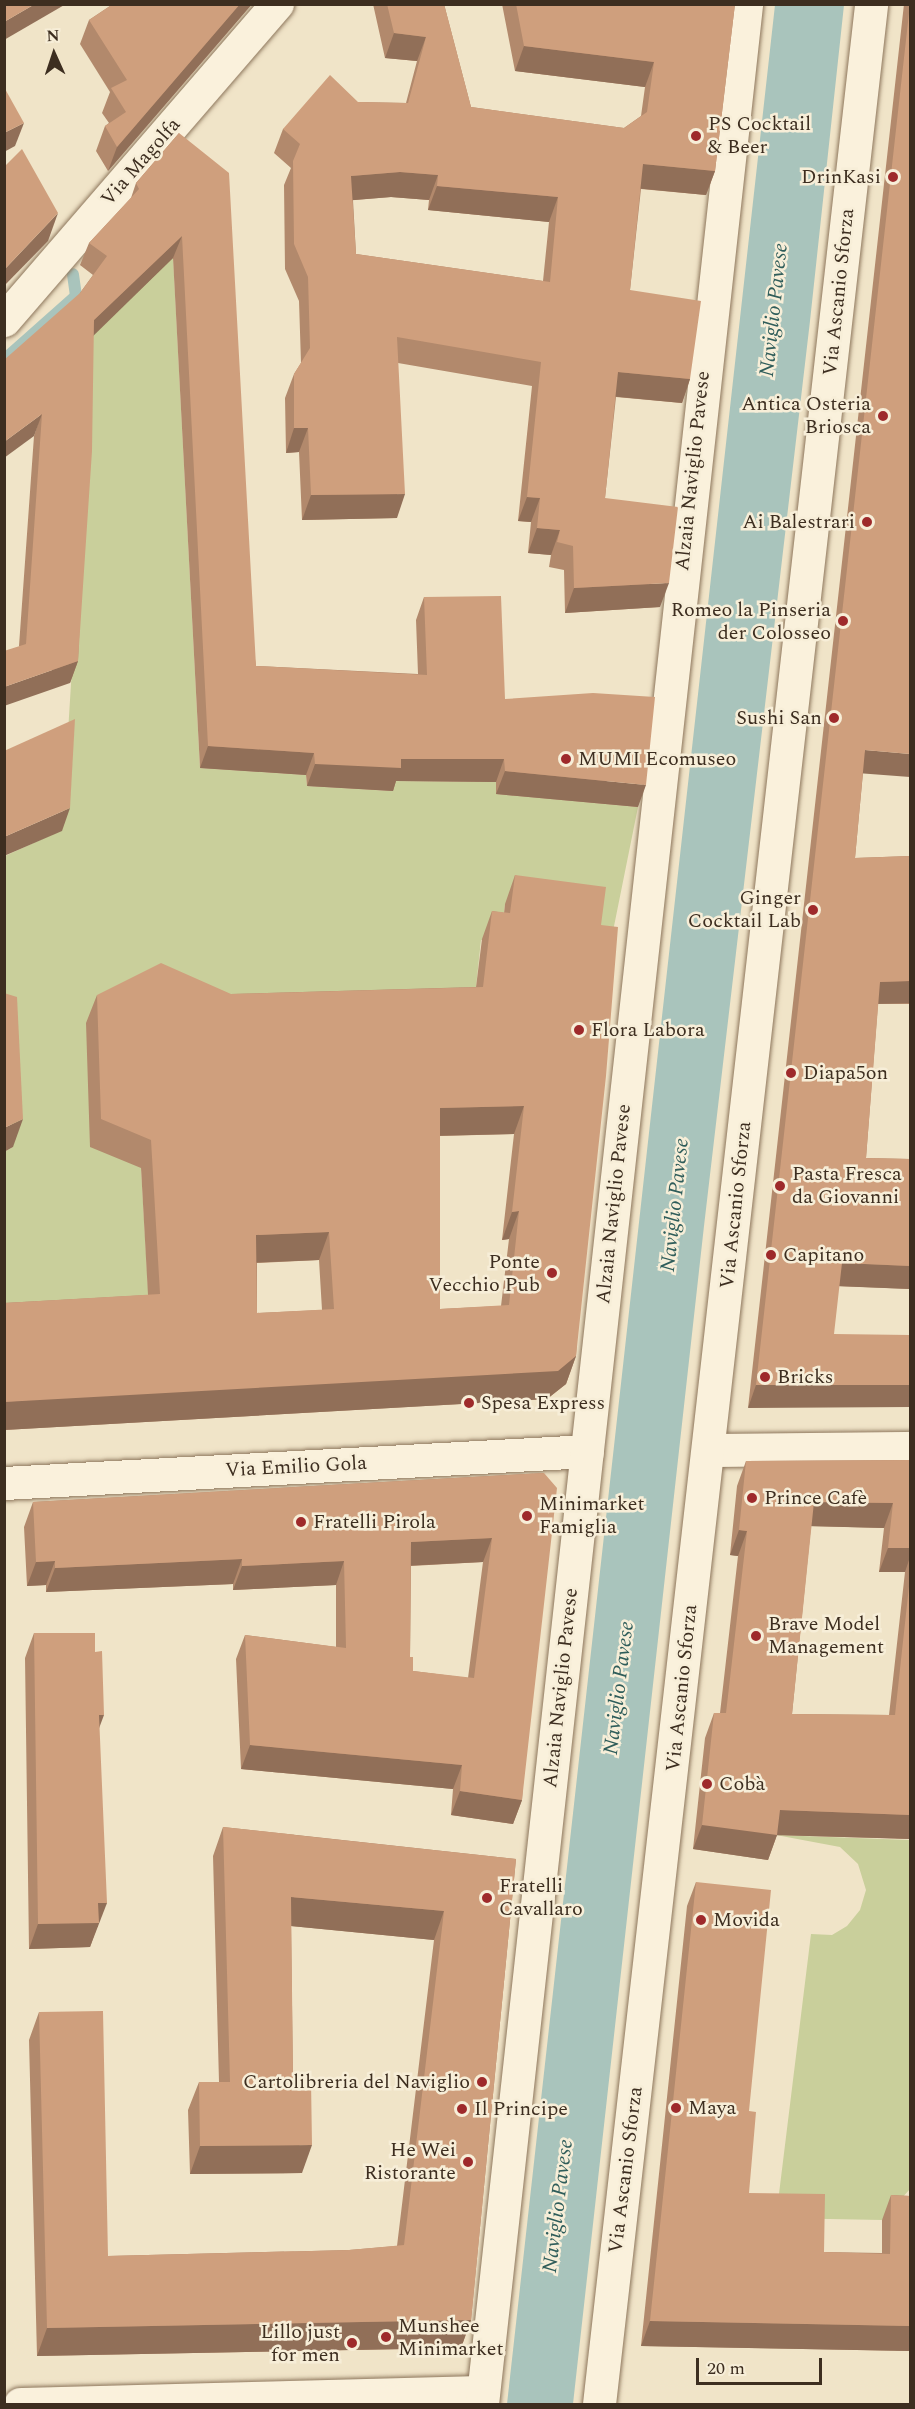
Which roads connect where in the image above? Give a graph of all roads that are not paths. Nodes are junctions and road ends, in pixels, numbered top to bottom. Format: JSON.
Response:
{"nodes":[{"id":1,"x":277,"y":4,"type":"edge"},
{"id":2,"x":746,"y":4,"type":"edge"},
{"id":3,"x":871,"y":4,"type":"edge"},
{"id":4,"x":4,"y":320,"type":"edge"},
{"id":5,"x":910,"y":1448,"type":"edge"},
{"id":6,"x":708,"y":1450,"type":"junction"},
{"id":7,"x":587,"y":1451,"type":"junction"},
{"id":8,"x":4,"y":1483,"type":"edge"},
{"id":9,"x":483,"y":2398,"type":"edge"},
{"id":10,"x":20,"y":2404,"type":"edge"},
{"id":11,"x":599,"y":2404,"type":"edge"}],
"edges":[{"from":1,"to":4,"type":"street","name":"Via Magolfa"},
{"from":2,"to":7,"type":"street","name":"Alzaia Naviglio Pavese"},
{"from":3,"to":6,"type":"street","name":"Via Ascanio Sforza"},
{"from":5,"to":6,"type":"street"},
{"from":6,"to":11,"type":"street","name":"Via Ascanio Sforza"},
{"from":7,"to":8,"type":"street","name":"Via Emilio Gola"},
{"from":7,"to":9,"type":"street","name":"Alzaia Naviglio Pavese"},
{"from":9,"to":10,"type":"street"}]}
